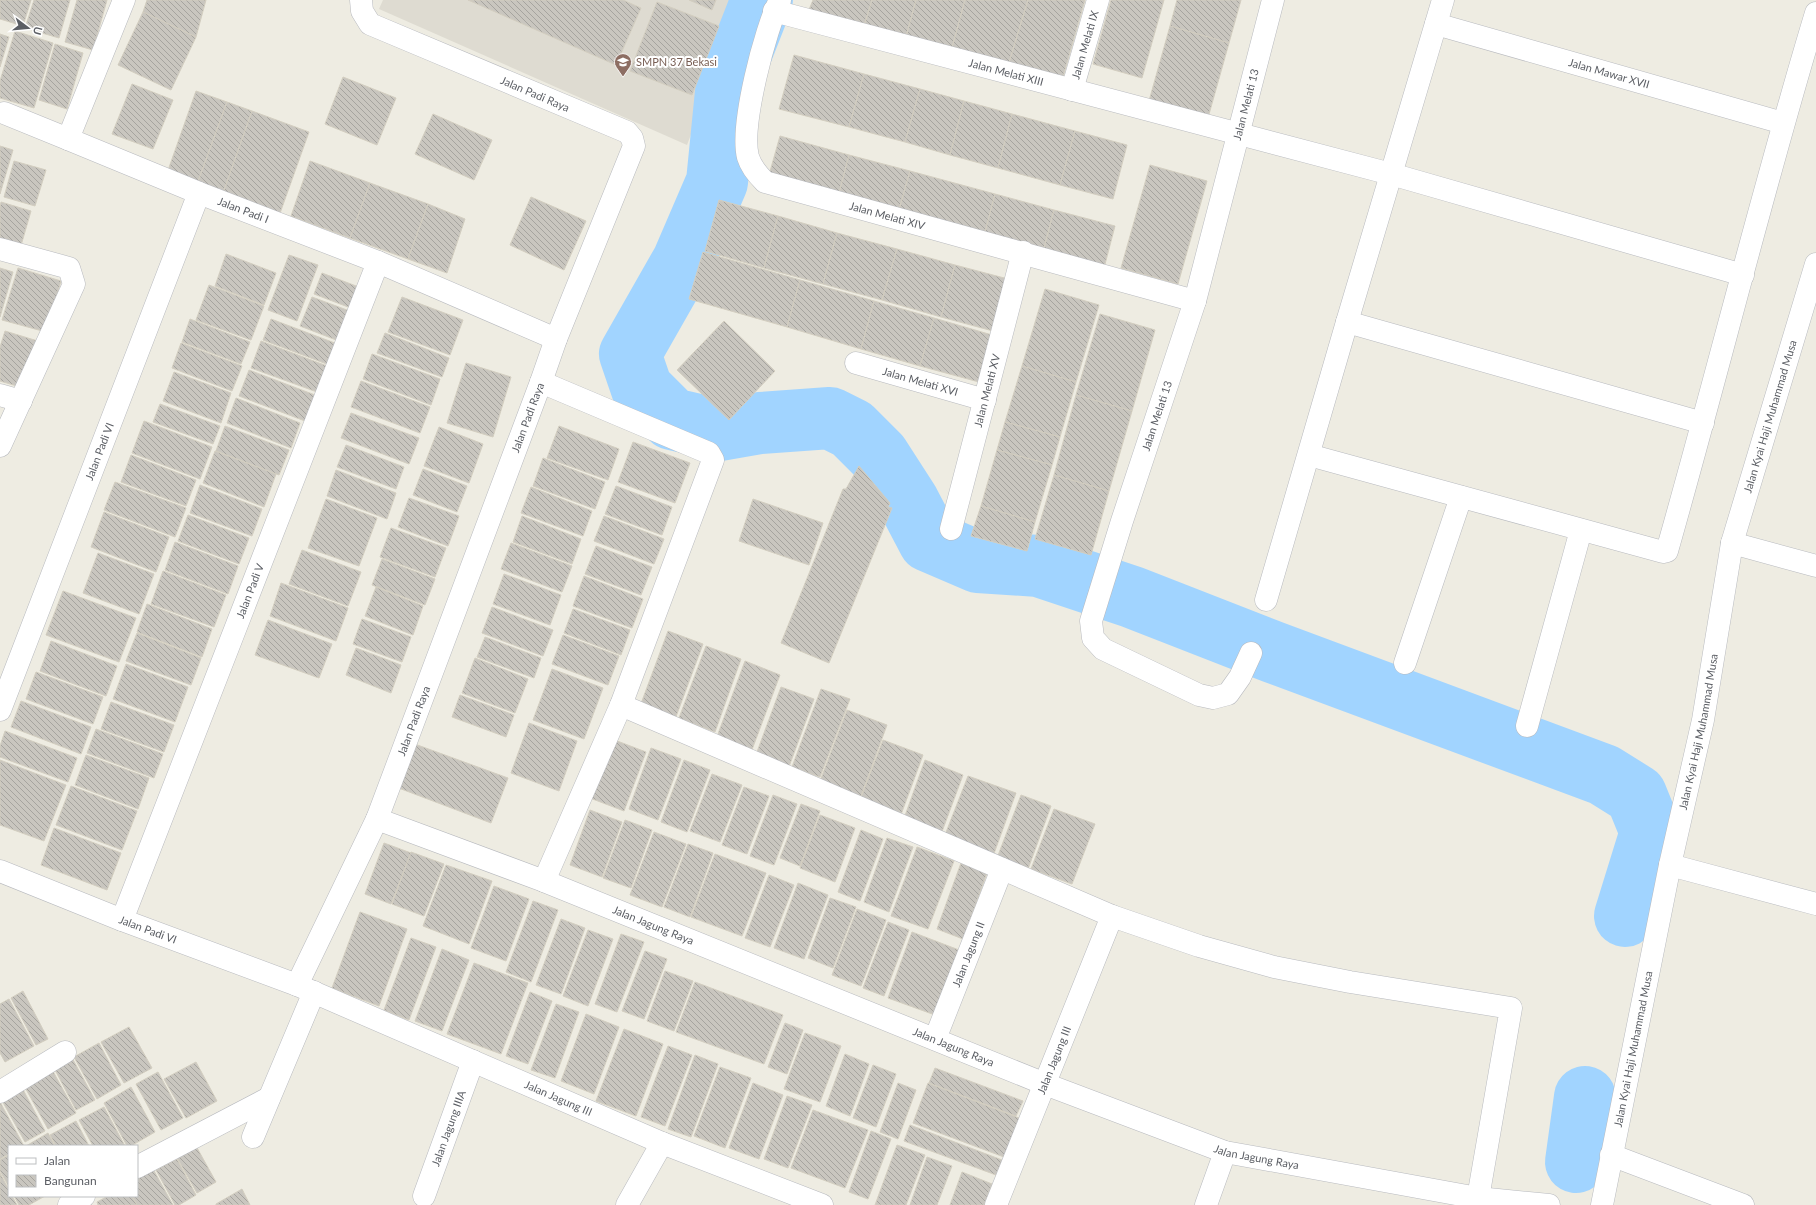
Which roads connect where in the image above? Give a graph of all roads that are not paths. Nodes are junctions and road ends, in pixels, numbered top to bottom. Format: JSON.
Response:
{"nodes":[{"id":1,"x":124,"y":0,"type":"edge"},
{"id":2,"x":361,"y":0,"type":"edge"},
{"id":3,"x":1098,"y":0,"type":"edge"},
{"id":4,"x":1273,"y":0,"type":"edge"},
{"id":5,"x":1443,"y":0,"type":"edge"},
{"id":6,"x":777,"y":6,"type":"edge"},
{"id":7,"x":1816,"y":13,"type":"edge"},
{"id":8,"x":1436,"y":24,"type":"junction"},
{"id":9,"x":1072,"y":90,"type":"junction"},
{"id":10,"x":4,"y":113,"type":"dead end"},
{"id":11,"x":1783,"y":123,"type":"junction"},
{"id":12,"x":1238,"y":135,"type":"junction"},
{"id":13,"x":68,"y":138,"type":"junction"},
{"id":14,"x":1391,"y":174,"type":"junction"},
{"id":15,"x":199,"y":193,"type":"junction"},
{"id":16,"x":0,"y":250,"type":"edge"},
{"id":17,"x":1023,"y":252,"type":"junction"},
{"id":18,"x":378,"y":262,"type":"junction"},
{"id":19,"x":1816,"y":264,"type":"edge"},
{"id":20,"x":1743,"y":275,"type":"junction"},
{"id":21,"x":1195,"y":301,"type":"junction"},
{"id":22,"x":1347,"y":322,"type":"junction"},
{"id":23,"x":556,"y":339,"type":"junction"},
{"id":24,"x":856,"y":363,"type":"dead end"},
{"id":25,"x":541,"y":382,"type":"junction"},
{"id":26,"x":0,"y":395,"type":"edge"},
{"id":27,"x":985,"y":400,"type":"junction"},
{"id":28,"x":21,"y":401,"type":"junction"},
{"id":29,"x":1703,"y":423,"type":"junction"},
{"id":30,"x":0,"y":446,"type":"edge"},
{"id":31,"x":1309,"y":455,"type":"junction"},
{"id":32,"x":1461,"y":497,"type":"junction"},
{"id":33,"x":951,"y":529,"type":"dead end"},
{"id":34,"x":1581,"y":530,"type":"junction"},
{"id":35,"x":1732,"y":543,"type":"junction"},
{"id":36,"x":1816,"y":566,"type":"edge"},
{"id":37,"x":1266,"y":600,"type":"dead end"},
{"id":38,"x":1251,"y":653,"type":"dead end"},
{"id":39,"x":1405,"y":663,"type":"dead end"},
{"id":40,"x":621,"y":705,"type":"junction"},
{"id":41,"x":0,"y":710,"type":"edge"},
{"id":42,"x":1527,"y":726,"type":"dead end"},
{"id":43,"x":376,"y":818,"type":"junction"},
{"id":44,"x":1670,"y":865,"type":"junction"},
{"id":45,"x":1002,"y":869,"type":"junction"},
{"id":46,"x":0,"y":871,"type":"edge"},
{"id":47,"x":544,"y":881,"type":"junction"},
{"id":48,"x":1816,"y":904,"type":"edge"},
{"id":49,"x":1112,"y":916,"type":"junction"},
{"id":50,"x":122,"y":920,"type":"junction"},
{"id":51,"x":305,"y":989,"type":"junction"},
{"id":52,"x":935,"y":1039,"type":"junction"},
{"id":53,"x":65,"y":1052,"type":"dead end"},
{"id":54,"x":473,"y":1061,"type":"junction"},
{"id":55,"x":1045,"y":1084,"type":"junction"},
{"id":56,"x":0,"y":1092,"type":"edge"},
{"id":57,"x":269,"y":1098,"type":"junction"},
{"id":58,"x":253,"y":1136,"type":"dead end"},
{"id":59,"x":662,"y":1143,"type":"junction"},
{"id":60,"x":1226,"y":1152,"type":"junction"},
{"id":61,"x":1611,"y":1155,"type":"junction"},
{"id":62,"x":138,"y":1166,"type":"edge"},
{"id":63,"x":424,"y":1196,"type":"dead end"},
{"id":64,"x":82,"y":1197,"type":"edge"},
{"id":65,"x":1478,"y":1198,"type":"junction"},
{"id":66,"x":69,"y":1205,"type":"edge"},
{"id":67,"x":627,"y":1205,"type":"edge"},
{"id":68,"x":822,"y":1205,"type":"edge"},
{"id":69,"x":996,"y":1205,"type":"edge"},
{"id":70,"x":1206,"y":1205,"type":"edge"},
{"id":71,"x":1549,"y":1205,"type":"edge"},
{"id":72,"x":1602,"y":1205,"type":"edge"},
{"id":73,"x":1743,"y":1205,"type":"edge"}],
"edges":[{"from":1,"to":13,"type":"street"},
{"from":2,"to":23,"type":"street","name":"Jalan Padi Raya"},
{"from":3,"to":9,"type":"street","name":"Jalan Melati IX"},
{"from":4,"to":12,"type":"street","name":"Jalan Melati 13"},
{"from":5,"to":8,"type":"street"},
{"from":6,"to":9,"type":"street","name":"Jalan Melati XIII"},
{"from":6,"to":17,"type":"street","name":"Jalan Melati XIV"},
{"from":7,"to":11,"type":"street"},
{"from":8,"to":11,"type":"street","name":"Jalan Mawar XVII"},
{"from":8,"to":14,"type":"street"},
{"from":9,"to":12,"type":"street","name":"Jalan Melati XIII"},
{"from":10,"to":13,"type":"street","name":"Jalan Padi I"},
{"from":11,"to":20,"type":"street"},
{"from":12,"to":14,"type":"street","name":"Jalan Melati XIII"},
{"from":12,"to":21,"type":"street","name":"Jalan Melati 13"},
{"from":13,"to":15,"type":"street","name":"Jalan Padi I"},
{"from":14,"to":20,"type":"street","name":"Jalan Melati XIII"},
{"from":14,"to":22,"type":"street"},
{"from":15,"to":18,"type":"street","name":"Jalan Padi I"},
{"from":15,"to":41,"type":"street","name":"Jalan Padi VI"},
{"from":16,"to":28,"type":"street"},
{"from":17,"to":21,"type":"street","name":"Jalan Melati XIV"},
{"from":17,"to":27,"type":"street","name":"Jalan Melati XV"},
{"from":18,"to":23,"type":"street","name":"Jalan Padi I"},
{"from":18,"to":50,"type":"street","name":"Jalan Padi V"},
{"from":19,"to":35,"type":"street","name":"Jalan Kyai Haji Muhammad Musa"},
{"from":20,"to":29,"type":"street"},
{"from":21,"to":38,"type":"street","name":"Jalan Melati 13"},
{"from":22,"to":29,"type":"street"},
{"from":22,"to":31,"type":"street"},
{"from":23,"to":25,"type":"street","name":"Jalan Padi Raya"},
{"from":24,"to":27,"type":"street","name":"Jalan Melati XVI"},
{"from":25,"to":40,"type":"street"},
{"from":25,"to":43,"type":"street","name":"Jalan Padi Raya"},
{"from":26,"to":28,"type":"street"},
{"from":27,"to":33,"type":"street","name":"Jalan Melati XV"},
{"from":28,"to":30,"type":"street"},
{"from":29,"to":34,"type":"street"},
{"from":31,"to":32,"type":"street"},
{"from":31,"to":37,"type":"street"},
{"from":32,"to":34,"type":"street"},
{"from":32,"to":39,"type":"street"},
{"from":34,"to":42,"type":"street"},
{"from":35,"to":36,"type":"street"},
{"from":35,"to":44,"type":"street","name":"Jalan Kyai Haji Muhammad Musa"},
{"from":40,"to":45,"type":"street"},
{"from":40,"to":47,"type":"street"},
{"from":43,"to":47,"type":"street","name":"Jalan Jagung Raya"},
{"from":43,"to":51,"type":"street","name":"Jalan Padi Raya"},
{"from":44,"to":48,"type":"street"},
{"from":44,"to":61,"type":"street","name":"Jalan Kyai Haji Muhammad Musa"},
{"from":45,"to":49,"type":"street"},
{"from":45,"to":52,"type":"street","name":"Jalan Jagung II"},
{"from":46,"to":50,"type":"street","name":"Jalan Padi VI"},
{"from":47,"to":52,"type":"street","name":"Jalan Jagung Raya"},
{"from":49,"to":55,"type":"street","name":"Jalan Jagung III"},
{"from":49,"to":65,"type":"street"},
{"from":50,"to":51,"type":"street","name":"Jalan Padi VI"},
{"from":51,"to":54,"type":"street","name":"Jalan Jagung III"},
{"from":51,"to":57,"type":"street","name":"Jalan Padi Raya"},
{"from":52,"to":55,"type":"street","name":"Jalan Jagung Raya"},
{"from":53,"to":56,"type":"street"},
{"from":54,"to":59,"type":"street","name":"Jalan Jagung III"},
{"from":54,"to":63,"type":"street","name":"Jalan Jagung IIIA"},
{"from":55,"to":60,"type":"street","name":"Jalan Jagung Raya"},
{"from":55,"to":69,"type":"street","name":"Jalan Jagung III"},
{"from":57,"to":58,"type":"street","name":"Jalan Padi Raya"},
{"from":57,"to":62,"type":"street"},
{"from":59,"to":67,"type":"street"},
{"from":59,"to":68,"type":"street","name":"Jalan Jagung III"},
{"from":60,"to":65,"type":"street","name":"Jalan Jagung Raya"},
{"from":60,"to":70,"type":"street"},
{"from":61,"to":72,"type":"street","name":"Jalan Kyai Haji Muhammad Musa"},
{"from":61,"to":73,"type":"street"},
{"from":64,"to":66,"type":"street"},
{"from":65,"to":71,"type":"street","name":"Jalan Jagung Raya"}]}
